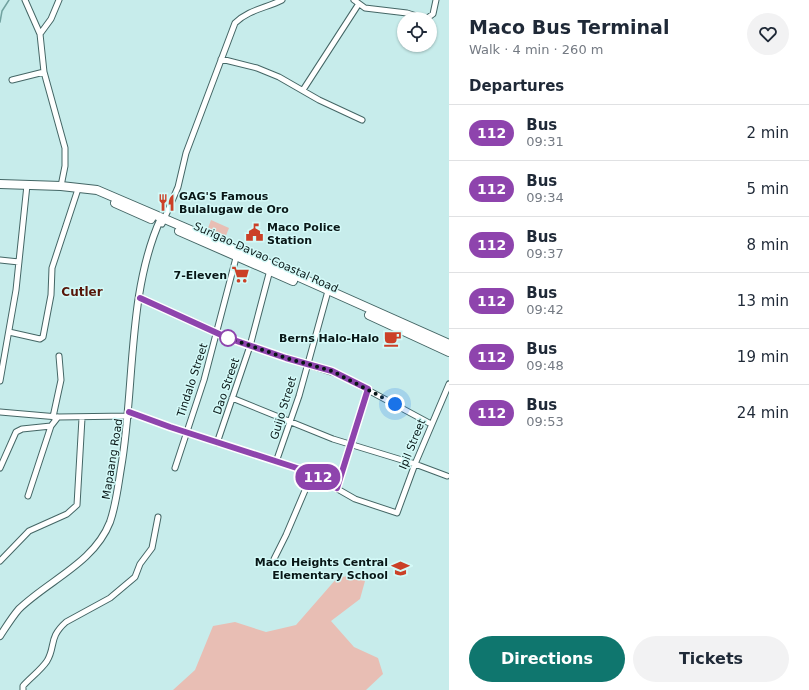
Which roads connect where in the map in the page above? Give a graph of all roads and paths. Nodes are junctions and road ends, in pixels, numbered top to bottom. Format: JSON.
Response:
{"nodes":[{"id":1,"x":25,"y":0,"type":"edge"},
{"id":2,"x":59,"y":0,"type":"edge"},
{"id":3,"x":282,"y":0,"type":"edge"},
{"id":4,"x":354,"y":0,"type":"edge"},
{"id":5,"x":436,"y":0,"type":"edge"},
{"id":6,"x":358,"y":5,"type":"junction"},
{"id":7,"x":40,"y":34,"type":"junction"},
{"id":8,"x":222,"y":58,"type":"junction"},
{"id":9,"x":44,"y":72,"type":"junction"},
{"id":10,"x":12,"y":80,"type":"dead end"},
{"id":11,"x":303,"y":90,"type":"junction"},
{"id":12,"x":362,"y":120,"type":"dead end"},
{"id":13,"x":0,"y":184,"type":"edge"},
{"id":14,"x":27,"y":185,"type":"junction"},
{"id":15,"x":61,"y":186,"type":"junction"},
{"id":16,"x":75,"y":188,"type":"junction"},
{"id":17,"x":161,"y":221,"type":"junction"},
{"id":18,"x":237,"y":254,"type":"junction"},
{"id":19,"x":0,"y":260,"type":"edge"},
{"id":20,"x":19,"y":262,"type":"junction"},
{"id":21,"x":271,"y":268,"type":"junction"},
{"id":22,"x":327,"y":293,"type":"junction"},
{"id":23,"x":140,"y":298,"type":"junction"},
{"id":24,"x":9,"y":332,"type":"junction"},
{"id":25,"x":217,"y":334,"type":"junction"},
{"id":26,"x":449,"y":344,"type":"edge"},
{"id":27,"x":250,"y":346,"type":"junction"},
{"id":28,"x":449,"y":352,"type":"edge"},
{"id":29,"x":59,"y":356,"type":"dead end"},
{"id":30,"x":307,"y":364,"type":"junction"},
{"id":31,"x":0,"y":381,"type":"edge"},
{"id":32,"x":449,"y":384,"type":"edge"},
{"id":33,"x":368,"y":389,"type":"junction"},
{"id":34,"x":232,"y":398,"type":"junction"},
{"id":35,"x":0,"y":412,"type":"edge"},
{"id":36,"x":129,"y":414,"type":"junction"},
{"id":37,"x":56,"y":417,"type":"junction"},
{"id":38,"x":82,"y":418,"type":"junction"},
{"id":39,"x":291,"y":420,"type":"junction"},
{"id":40,"x":431,"y":424,"type":"junction"},
{"id":41,"x":51,"y":426,"type":"junction"},
{"id":42,"x":186,"y":432,"type":"junction"},
{"id":43,"x":217,"y":443,"type":"junction"},
{"id":44,"x":351,"y":444,"type":"junction"},
{"id":45,"x":276,"y":462,"type":"junction"},
{"id":46,"x":415,"y":464,"type":"junction"},
{"id":47,"x":0,"y":468,"type":"edge"},
{"id":48,"x":175,"y":468,"type":"dead end"},
{"id":49,"x":312,"y":474,"type":"junction"},
{"id":50,"x":446,"y":476,"type":"dead end"},
{"id":51,"x":337,"y":488,"type":"junction"},
{"id":52,"x":28,"y":496,"type":"dead end"},
{"id":53,"x":158,"y":517,"type":"dead end"},
{"id":54,"x":274,"y":558,"type":"dead end"},
{"id":55,"x":0,"y":561,"type":"edge"},
{"id":56,"x":0,"y":636,"type":"edge"},
{"id":57,"x":23,"y":690,"type":"edge"}],
"edges":[{"from":1,"to":7,"type":"street"},
{"from":2,"to":7,"type":"street"},
{"from":3,"to":8,"type":"street"},
{"from":4,"to":6,"type":"street"},
{"from":5,"to":6,"type":"street"},
{"from":6,"to":11,"type":"street"},
{"from":7,"to":9,"type":"street"},
{"from":8,"to":11,"type":"street"},
{"from":8,"to":17,"type":"street"},
{"from":9,"to":10,"type":"street"},
{"from":9,"to":15,"type":"street"},
{"from":11,"to":12,"type":"street"},
{"from":13,"to":14,"type":"highway","name":"Surigao-Davao Coastal Road"},
{"from":14,"to":15,"type":"highway","name":"Surigao-Davao Coastal Road"},
{"from":14,"to":20,"type":"street"},
{"from":15,"to":16,"type":"highway","name":"Surigao-Davao Coastal Road"},
{"from":16,"to":17,"type":"highway","name":"Surigao-Davao Coastal Road"},
{"from":16,"to":24,"type":"street"},
{"from":17,"to":18,"type":"highway","name":"Surigao-Davao Coastal Road"},
{"from":17,"to":23,"type":"street","name":"Mapaang Road"},
{"from":18,"to":21,"type":"highway","name":"Surigao-Davao Coastal Road"},
{"from":18,"to":25,"type":"street","name":"Tindalo Street"},
{"from":19,"to":20,"type":"street"},
{"from":20,"to":24,"type":"street"},
{"from":21,"to":22,"type":"highway","name":"Surigao-Davao Coastal Road"},
{"from":21,"to":27,"type":"street","name":"Dao Street"},
{"from":22,"to":26,"type":"highway","name":"Surigao-Davao Coastal Road"},
{"from":22,"to":28,"type":"highway","name":"Surigao-Davao Coastal Road"},
{"from":22,"to":30,"type":"street","name":"Guijo Street"},
{"from":23,"to":25,"type":"street"},
{"from":23,"to":36,"type":"street","name":"Mapaang Road"},
{"from":24,"to":31,"type":"street"},
{"from":25,"to":27,"type":"street"},
{"from":25,"to":42,"type":"street","name":"Tindalo Street"},
{"from":27,"to":30,"type":"street"},
{"from":27,"to":34,"type":"street","name":"Dao Street"},
{"from":29,"to":37,"type":"street"},
{"from":30,"to":33,"type":"street"},
{"from":30,"to":39,"type":"street","name":"Guijo Street"},
{"from":32,"to":40,"type":"street","name":"Ipil Street"},
{"from":33,"to":40,"type":"street"},
{"from":33,"to":44,"type":"street"},
{"from":34,"to":39,"type":"street"},
{"from":34,"to":43,"type":"street","name":"Dao Street"},
{"from":35,"to":37,"type":"street"},
{"from":36,"to":38,"type":"street"},
{"from":36,"to":42,"type":"street"},
{"from":36,"to":56,"type":"street","name":"Mapaang Road"},
{"from":37,"to":38,"type":"street"},
{"from":37,"to":41,"type":"street"},
{"from":38,"to":55,"type":"street"},
{"from":39,"to":44,"type":"street"},
{"from":39,"to":45,"type":"street","name":"Guijo Street"},
{"from":40,"to":46,"type":"street","name":"Ipil Street"},
{"from":41,"to":47,"type":"street"},
{"from":41,"to":52,"type":"street"},
{"from":42,"to":43,"type":"street"},
{"from":42,"to":48,"type":"street","name":"Tindalo Street"},
{"from":43,"to":45,"type":"street"},
{"from":44,"to":46,"type":"street"},
{"from":44,"to":51,"type":"street"},
{"from":45,"to":49,"type":"street"},
{"from":46,"to":50,"type":"street"},
{"from":46,"to":51,"type":"street","name":"Ipil Street"},
{"from":49,"to":51,"type":"street"},
{"from":49,"to":54,"type":"street"},
{"from":53,"to":57,"type":"street"}]}
